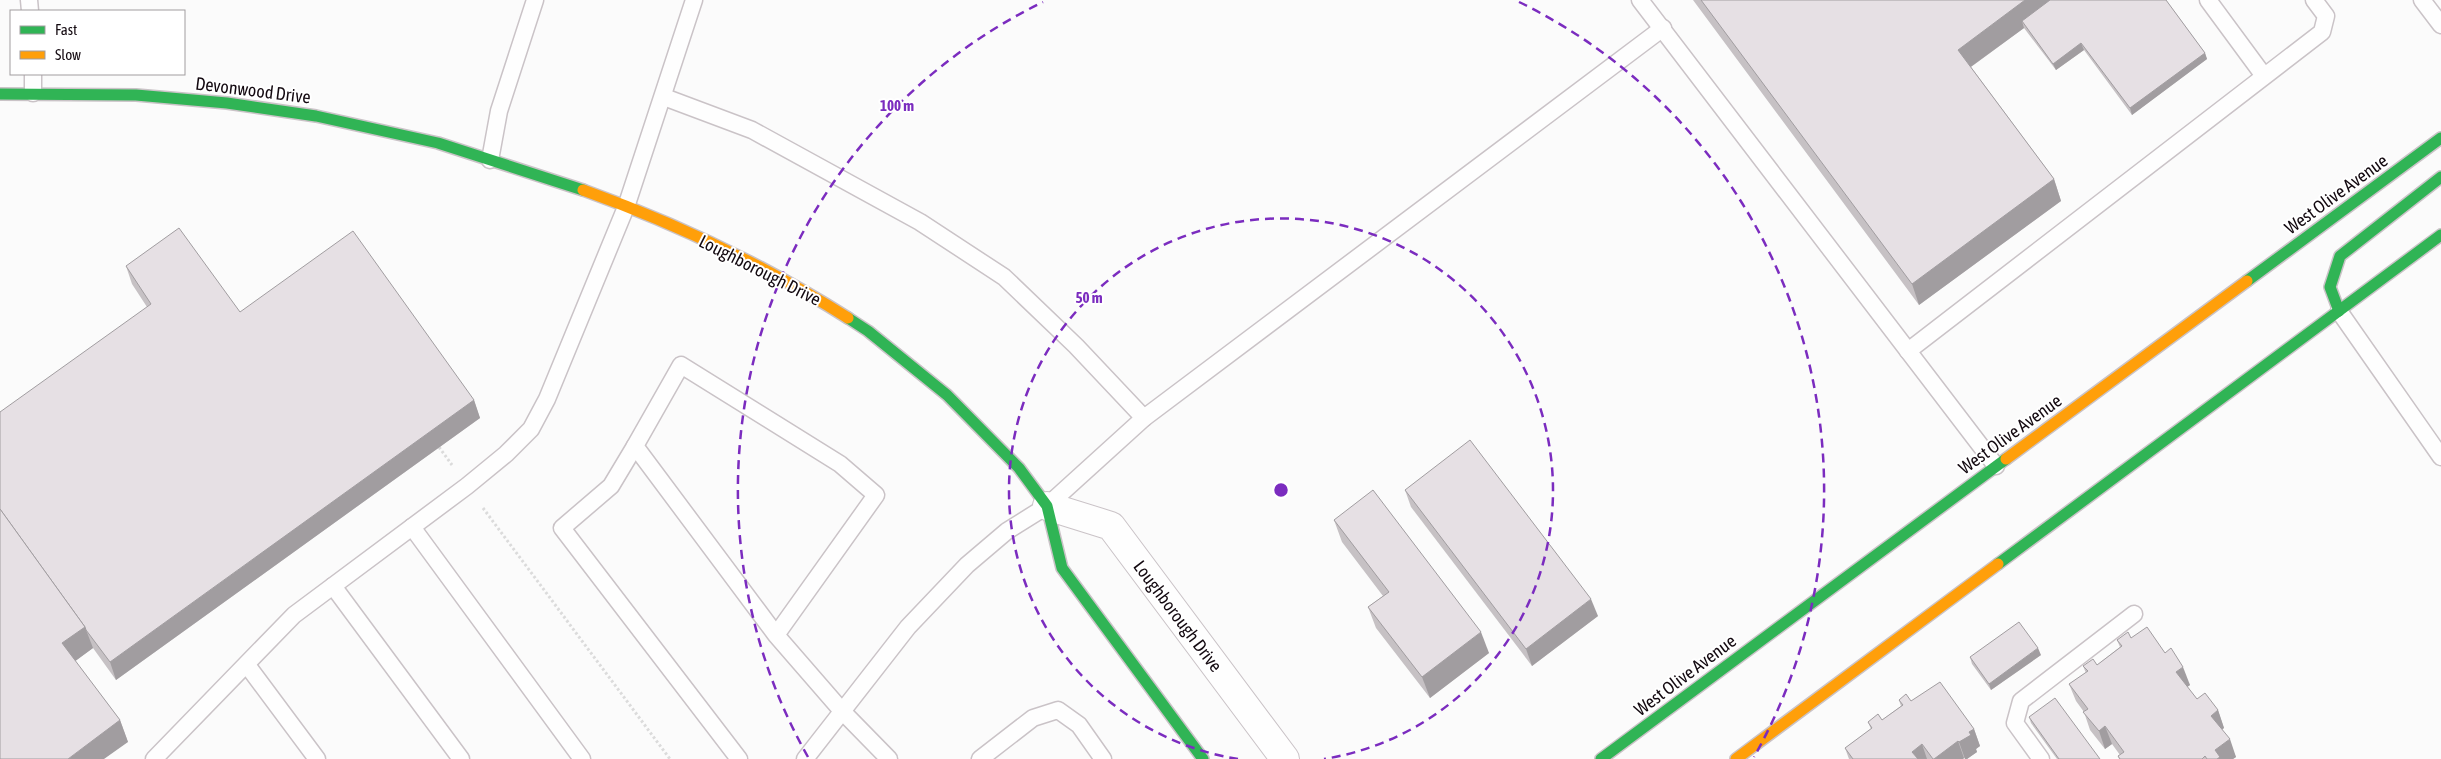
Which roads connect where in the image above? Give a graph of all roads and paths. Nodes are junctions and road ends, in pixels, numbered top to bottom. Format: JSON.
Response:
{"nodes":[{"id":1,"x":535,"y":0,"type":"edge"},
{"id":2,"x":694,"y":0,"type":"edge"},
{"id":3,"x":1640,"y":0,"type":"edge"},
{"id":4,"x":2208,"y":0,"type":"edge"},
{"id":5,"x":2314,"y":0,"type":"edge"},
{"id":6,"x":2422,"y":0,"type":"edge"},
{"id":7,"x":2441,"y":25,"type":"edge"},
{"id":8,"x":1664,"y":28,"type":"junction"},
{"id":9,"x":33,"y":75,"type":"edge"},
{"id":10,"x":2264,"y":76,"type":"junction"},
{"id":11,"x":33,"y":93,"type":"junction"},
{"id":12,"x":0,"y":94,"type":"edge"},
{"id":13,"x":664,"y":97,"type":"junction"},
{"id":14,"x":410,"y":137,"type":"joint"},
{"id":15,"x":2441,"y":138,"type":"edge"},
{"id":16,"x":490,"y":160,"type":"junction"},
{"id":17,"x":2441,"y":178,"type":"edge"},
{"id":18,"x":626,"y":207,"type":"junction"},
{"id":19,"x":2441,"y":235,"type":"edge"},
{"id":20,"x":2339,"y":311,"type":"junction"},
{"id":21,"x":1908,"y":351,"type":"junction"},
{"id":22,"x":1144,"y":418,"type":"junction"},
{"id":23,"x":635,"y":446,"type":"junction"},
{"id":24,"x":439,"y":447,"type":"edge"},
{"id":25,"x":2441,"y":457,"type":"edge"},
{"id":26,"x":1996,"y":466,"type":"junction"},
{"id":27,"x":467,"y":486,"type":"junction"},
{"id":28,"x":1047,"y":506,"type":"junction"},
{"id":29,"x":412,"y":527,"type":"junction"},
{"id":30,"x":333,"y":586,"type":"junction"},
{"id":31,"x":2134,"y":614,"type":"dead end"},
{"id":32,"x":776,"y":635,"type":"junction"},
{"id":33,"x":247,"y":665,"type":"junction"},
{"id":34,"x":842,"y":711,"type":"junction"},
{"id":35,"x":165,"y":756,"type":"edge"},
{"id":36,"x":317,"y":759,"type":"edge"},
{"id":37,"x":461,"y":759,"type":"edge"},
{"id":38,"x":582,"y":759,"type":"edge"},
{"id":39,"x":670,"y":759,"type":"edge"},
{"id":40,"x":739,"y":759,"type":"edge"},
{"id":41,"x":805,"y":759,"type":"edge"},
{"id":42,"x":889,"y":759,"type":"edge"},
{"id":43,"x":980,"y":759,"type":"edge"},
{"id":44,"x":1103,"y":759,"type":"edge"},
{"id":45,"x":1203,"y":759,"type":"edge"},
{"id":46,"x":1285,"y":759,"type":"edge"},
{"id":47,"x":1601,"y":759,"type":"edge"},
{"id":48,"x":1736,"y":759,"type":"edge"},
{"id":49,"x":2041,"y":759,"type":"edge"}],
"edges":[{"from":1,"to":16,"type":"lane"},
{"from":2,"to":13,"type":"lane"},
{"from":3,"to":8,"type":"lane"},
{"from":4,"to":10,"type":"lane"},
{"from":5,"to":10,"type":"lane"},
{"from":6,"to":7,"type":"lane"},
{"from":8,"to":21,"type":"lane"},
{"from":8,"to":22,"type":"lane"},
{"from":9,"to":11,"type":"lane"},
{"from":10,"to":21,"type":"lane"},
{"from":11,"to":12,"type":"main road","name":"Devonwood Drive"},
{"from":11,"to":14,"type":"main road","name":"Devonwood Drive"},
{"from":13,"to":18,"type":"lane"},
{"from":13,"to":22,"type":"lane"},
{"from":14,"to":16,"type":"main road","name":"Loughborough Drive"},
{"from":15,"to":26,"type":"main road","name":"West Olive Avenue"},
{"from":16,"to":18,"type":"main road","name":"Loughborough Drive"},
{"from":17,"to":20,"type":"main road"},
{"from":18,"to":27,"type":"lane"},
{"from":18,"to":28,"type":"main road","name":"Loughborough Drive"},
{"from":19,"to":20,"type":"main road"},
{"from":20,"to":25,"type":"lane"},
{"from":20,"to":48,"type":"main road"},
{"from":21,"to":26,"type":"lane"},
{"from":22,"to":28,"type":"lane"},
{"from":23,"to":32,"type":"lane"},
{"from":23,"to":32,"type":"lane"},
{"from":23,"to":40,"type":"lane"},
{"from":24,"to":27,"type":"path"},
{"from":26,"to":47,"type":"main road","name":"West Olive Avenue"},
{"from":27,"to":29,"type":"lane"},
{"from":27,"to":39,"type":"path"},
{"from":28,"to":34,"type":"lane"},
{"from":28,"to":45,"type":"main road","name":"Loughborough Drive"},
{"from":28,"to":46,"type":"street","name":"Loughborough Drive"},
{"from":29,"to":30,"type":"lane"},
{"from":29,"to":38,"type":"lane"},
{"from":30,"to":33,"type":"lane"},
{"from":30,"to":37,"type":"lane"},
{"from":31,"to":49,"type":"lane"},
{"from":32,"to":34,"type":"lane"},
{"from":33,"to":35,"type":"lane"},
{"from":33,"to":36,"type":"lane"},
{"from":34,"to":41,"type":"lane"},
{"from":34,"to":42,"type":"lane"},
{"from":43,"to":44,"type":"lane"}]}
